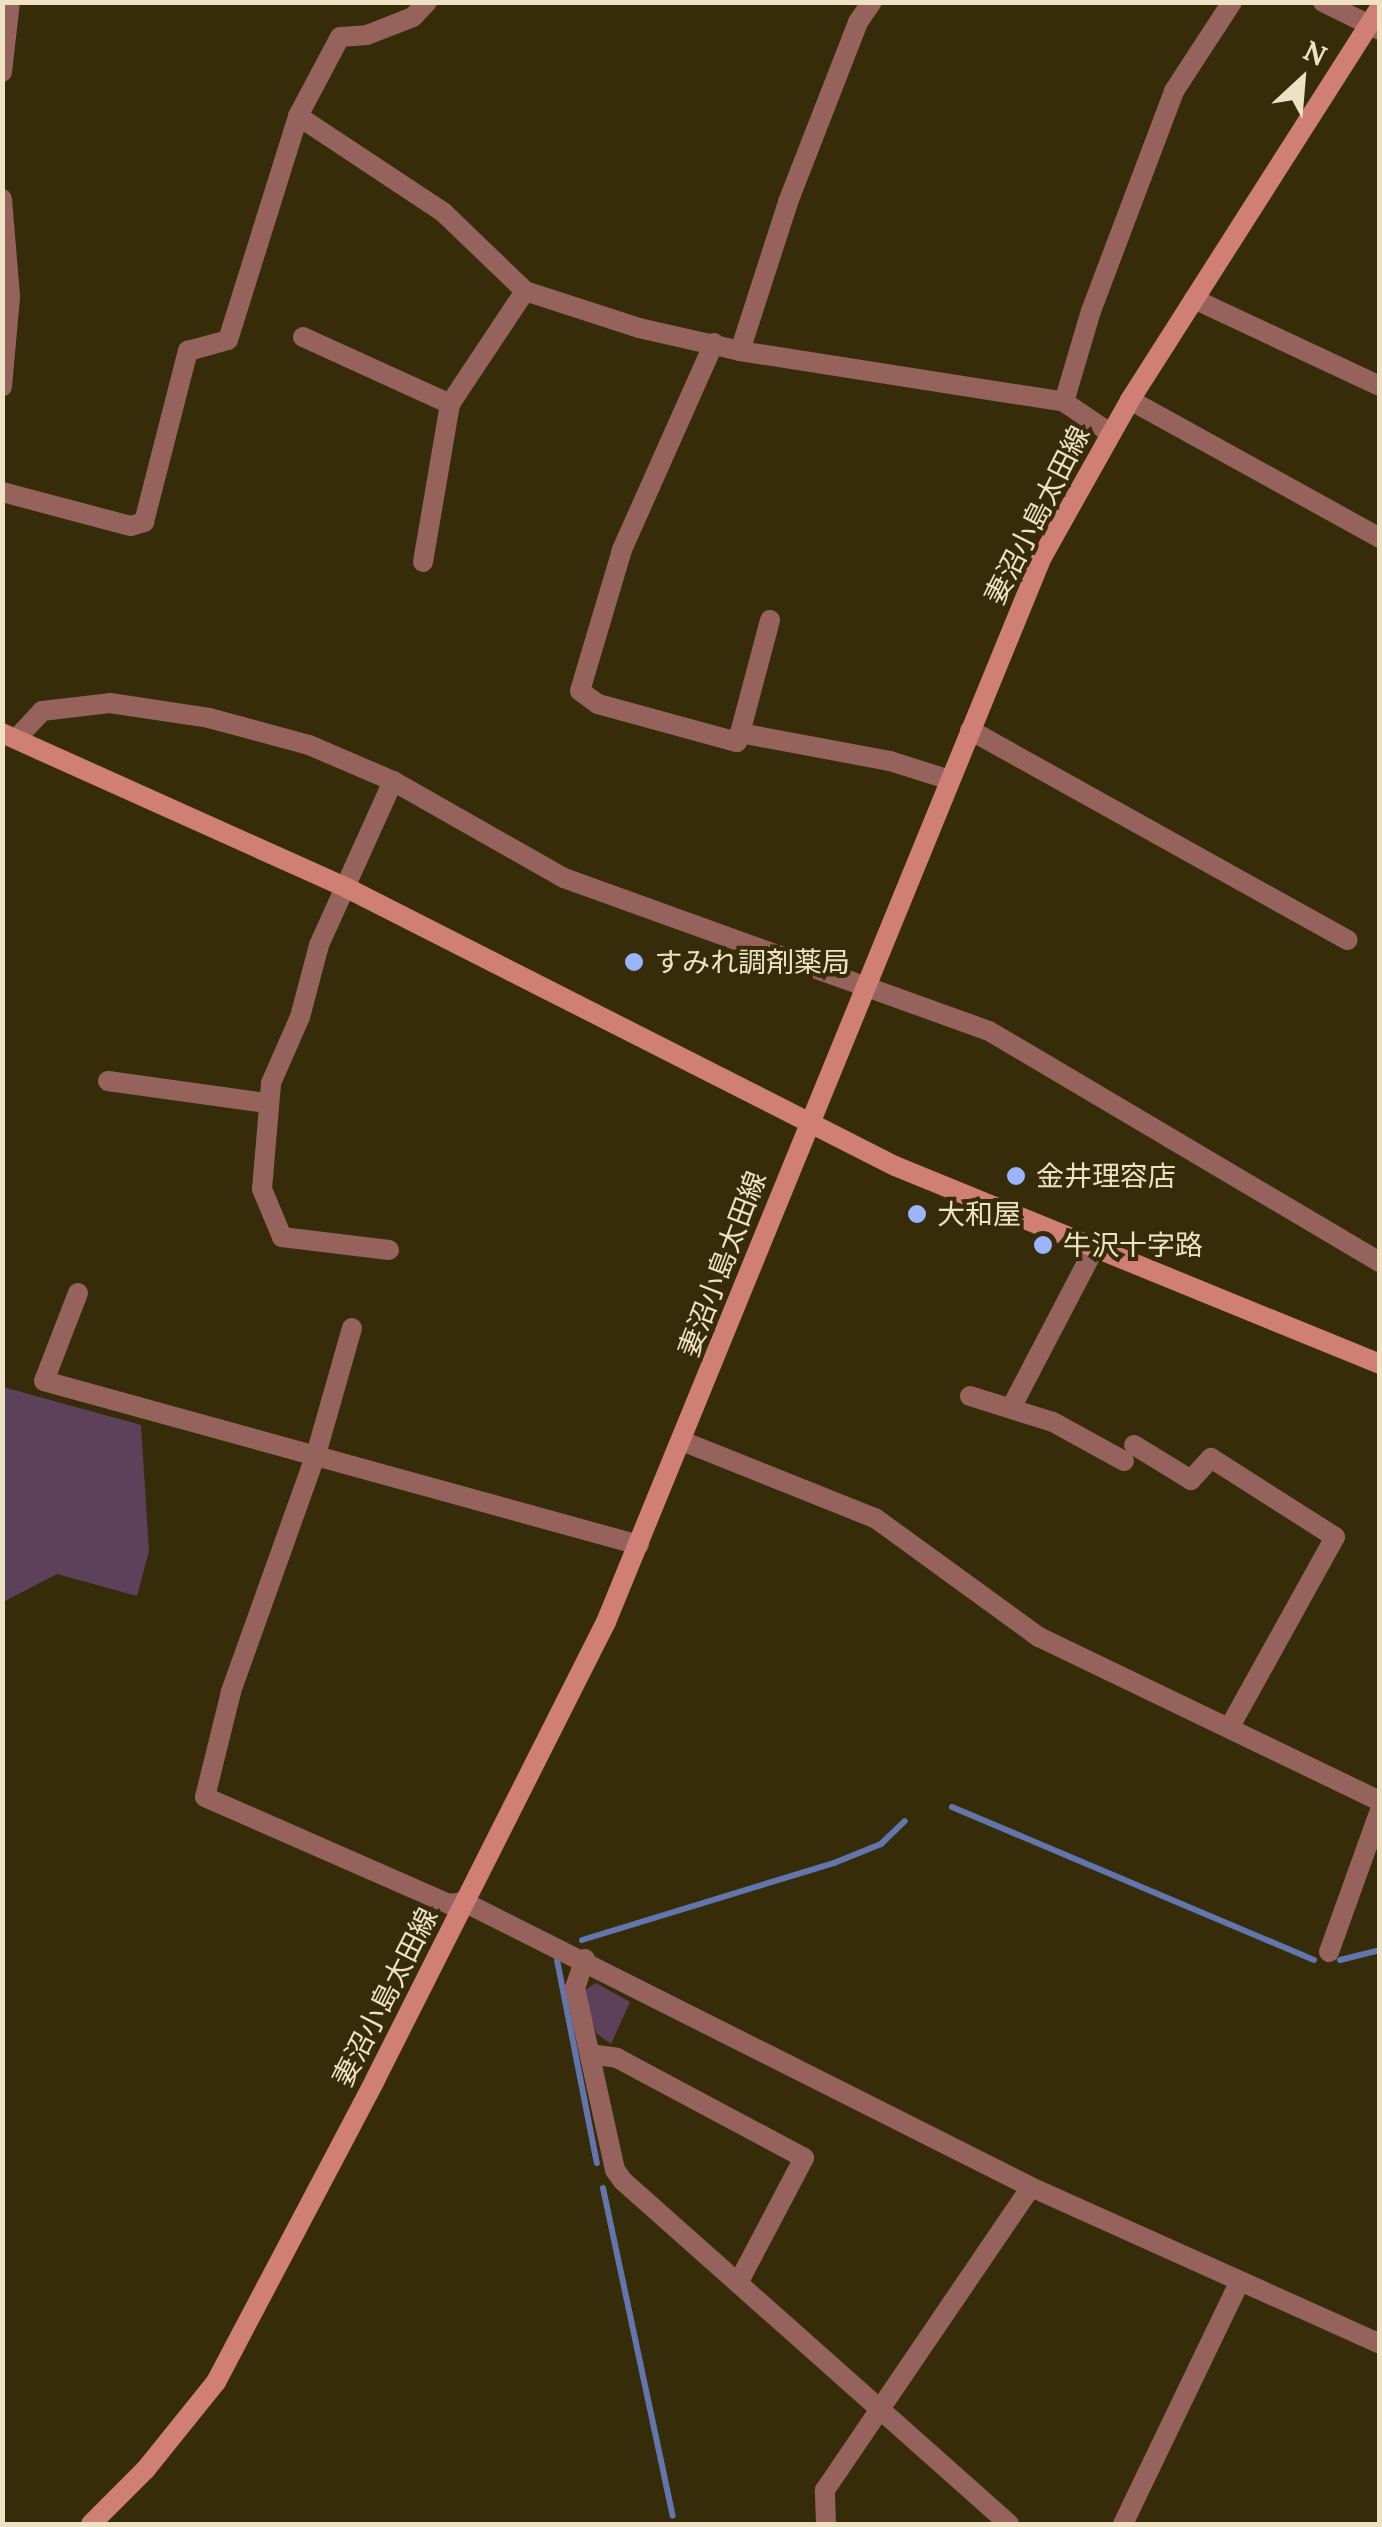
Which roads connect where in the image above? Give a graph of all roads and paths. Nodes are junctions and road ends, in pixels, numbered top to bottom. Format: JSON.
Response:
{"nodes":[{"id":1,"x":10,"y":2,"type":"edge"},
{"id":2,"x":427,"y":2,"type":"edge"},
{"id":3,"x":872,"y":2,"type":"edge"},
{"id":4,"x":1232,"y":2,"type":"edge"},
{"id":5,"x":1323,"y":2,"type":"edge"},
{"id":6,"x":1376,"y":21,"type":"edge"},
{"id":7,"x":2,"y":72,"type":"edge"},
{"id":8,"x":298,"y":116,"type":"junction"},
{"id":9,"x":2,"y":199,"type":"edge"},
{"id":10,"x":525,"y":290,"type":"junction"},
{"id":11,"x":1194,"y":299,"type":"junction"},
{"id":12,"x":303,"y":336,"type":"dead end"},
{"id":13,"x":714,"y":343,"type":"junction"},
{"id":14,"x":740,"y":351,"type":"junction"},
{"id":15,"x":2,"y":386,"type":"edge"},
{"id":16,"x":1380,"y":386,"type":"edge"},
{"id":17,"x":1130,"y":400,"type":"junction"},
{"id":18,"x":1064,"y":402,"type":"junction"},
{"id":19,"x":450,"y":404,"type":"junction"},
{"id":20,"x":1110,"y":432,"type":"junction"},
{"id":21,"x":2,"y":492,"type":"edge"},
{"id":22,"x":1380,"y":538,"type":"edge"},
{"id":23,"x":423,"y":562,"type":"dead end"},
{"id":24,"x":770,"y":620,"type":"dead end"},
{"id":25,"x":970,"y":730,"type":"junction"},
{"id":26,"x":740,"y":733,"type":"junction"},
{"id":27,"x":10,"y":736,"type":"edge"},
{"id":28,"x":950,"y":780,"type":"junction"},
{"id":29,"x":394,"y":782,"type":"junction"},
{"id":30,"x":348,"y":888,"type":"junction"},
{"id":31,"x":1348,"y":940,"type":"dead end"},
{"id":32,"x":861,"y":988,"type":"junction"},
{"id":33,"x":108,"y":1082,"type":"dead end"},
{"id":34,"x":266,"y":1103,"type":"junction"},
{"id":35,"x":806,"y":1123,"type":"junction"},
{"id":36,"x":1094,"y":1249,"type":"junction"},
{"id":37,"x":389,"y":1250,"type":"dead end"},
{"id":38,"x":1380,"y":1262,"type":"edge"},
{"id":39,"x":78,"y":1293,"type":"dead end"},
{"id":40,"x":352,"y":1328,"type":"dead end"},
{"id":41,"x":1380,"y":1364,"type":"edge"},
{"id":42,"x":970,"y":1396,"type":"dead end"},
{"id":43,"x":1012,"y":1406,"type":"junction"},
{"id":44,"x":682,"y":1441,"type":"junction"},
{"id":45,"x":316,"y":1454,"type":"junction"},
{"id":46,"x":639,"y":1545,"type":"junction"},
{"id":47,"x":1229,"y":1728,"type":"junction"},
{"id":48,"x":1380,"y":1801,"type":"edge"},
{"id":49,"x":1380,"y":1810,"type":"edge"},
{"id":50,"x":464,"y":1902,"type":"junction"},
{"id":51,"x":1329,"y":1952,"type":"dead end"},
{"id":52,"x":585,"y":1959,"type":"junction"},
{"id":53,"x":590,"y":2054,"type":"junction"},
{"id":54,"x":1032,"y":2188,"type":"junction"},
{"id":55,"x":738,"y":2283,"type":"junction"},
{"id":56,"x":1239,"y":2283,"type":"junction"},
{"id":57,"x":1380,"y":2344,"type":"edge"},
{"id":58,"x":879,"y":2411,"type":"junction"},
{"id":59,"x":90,"y":2524,"type":"edge"},
{"id":60,"x":826,"y":2524,"type":"edge"},
{"id":61,"x":1009,"y":2524,"type":"edge"},
{"id":62,"x":1123,"y":2524,"type":"edge"}],
"edges":[{"from":1,"to":7,"type":"street"},
{"from":2,"to":8,"type":"street"},
{"from":3,"to":14,"type":"street"},
{"from":4,"to":18,"type":"street"},
{"from":5,"to":6,"type":"street"},
{"from":6,"to":11,"type":"main road","name":"妻沼小島太田線"},
{"from":8,"to":10,"type":"street"},
{"from":8,"to":21,"type":"street"},
{"from":9,"to":15,"type":"street"},
{"from":10,"to":13,"type":"street"},
{"from":10,"to":19,"type":"street"},
{"from":11,"to":16,"type":"street"},
{"from":11,"to":17,"type":"main road","name":"妻沼小島太田線"},
{"from":12,"to":19,"type":"street"},
{"from":13,"to":14,"type":"street"},
{"from":13,"to":26,"type":"street"},
{"from":14,"to":18,"type":"street"},
{"from":17,"to":20,"type":"main road","name":"妻沼小島太田線"},
{"from":17,"to":22,"type":"street"},
{"from":18,"to":20,"type":"street"},
{"from":19,"to":23,"type":"street"},
{"from":20,"to":25,"type":"main road","name":"妻沼小島太田線"},
{"from":24,"to":26,"type":"street"},
{"from":25,"to":28,"type":"main road","name":"妻沼小島太田線"},
{"from":25,"to":31,"type":"street"},
{"from":26,"to":28,"type":"street"},
{"from":27,"to":29,"type":"street"},
{"from":27,"to":30,"type":"main road"},
{"from":28,"to":32,"type":"main road","name":"妻沼小島太田線"},
{"from":29,"to":30,"type":"street"},
{"from":29,"to":32,"type":"street"},
{"from":30,"to":34,"type":"street"},
{"from":30,"to":35,"type":"main road"},
{"from":32,"to":35,"type":"main road","name":"妻沼小島太田線"},
{"from":32,"to":38,"type":"street"},
{"from":33,"to":34,"type":"street"},
{"from":34,"to":37,"type":"street"},
{"from":35,"to":36,"type":"main road"},
{"from":35,"to":44,"type":"main road","name":"妻沼小島太田線"},
{"from":36,"to":41,"type":"main road"},
{"from":36,"to":43,"type":"street"},
{"from":39,"to":45,"type":"street"},
{"from":40,"to":45,"type":"street"},
{"from":42,"to":43,"type":"street"},
{"from":43,"to":47,"type":"street"},
{"from":44,"to":46,"type":"main road","name":"妻沼小島太田線"},
{"from":44,"to":47,"type":"street"},
{"from":45,"to":46,"type":"street"},
{"from":45,"to":50,"type":"street"},
{"from":46,"to":50,"type":"main road","name":"妻沼小島太田線"},
{"from":47,"to":48,"type":"street"},
{"from":49,"to":51,"type":"street"},
{"from":50,"to":52,"type":"street"},
{"from":50,"to":59,"type":"main road","name":"妻沼小島太田線"},
{"from":52,"to":53,"type":"street"},
{"from":52,"to":54,"type":"street"},
{"from":53,"to":55,"type":"street"},
{"from":53,"to":55,"type":"street"},
{"from":54,"to":56,"type":"street"},
{"from":54,"to":58,"type":"street"},
{"from":55,"to":58,"type":"street"},
{"from":56,"to":57,"type":"street"},
{"from":56,"to":62,"type":"street"},
{"from":58,"to":60,"type":"street"},
{"from":58,"to":61,"type":"street"}]}
